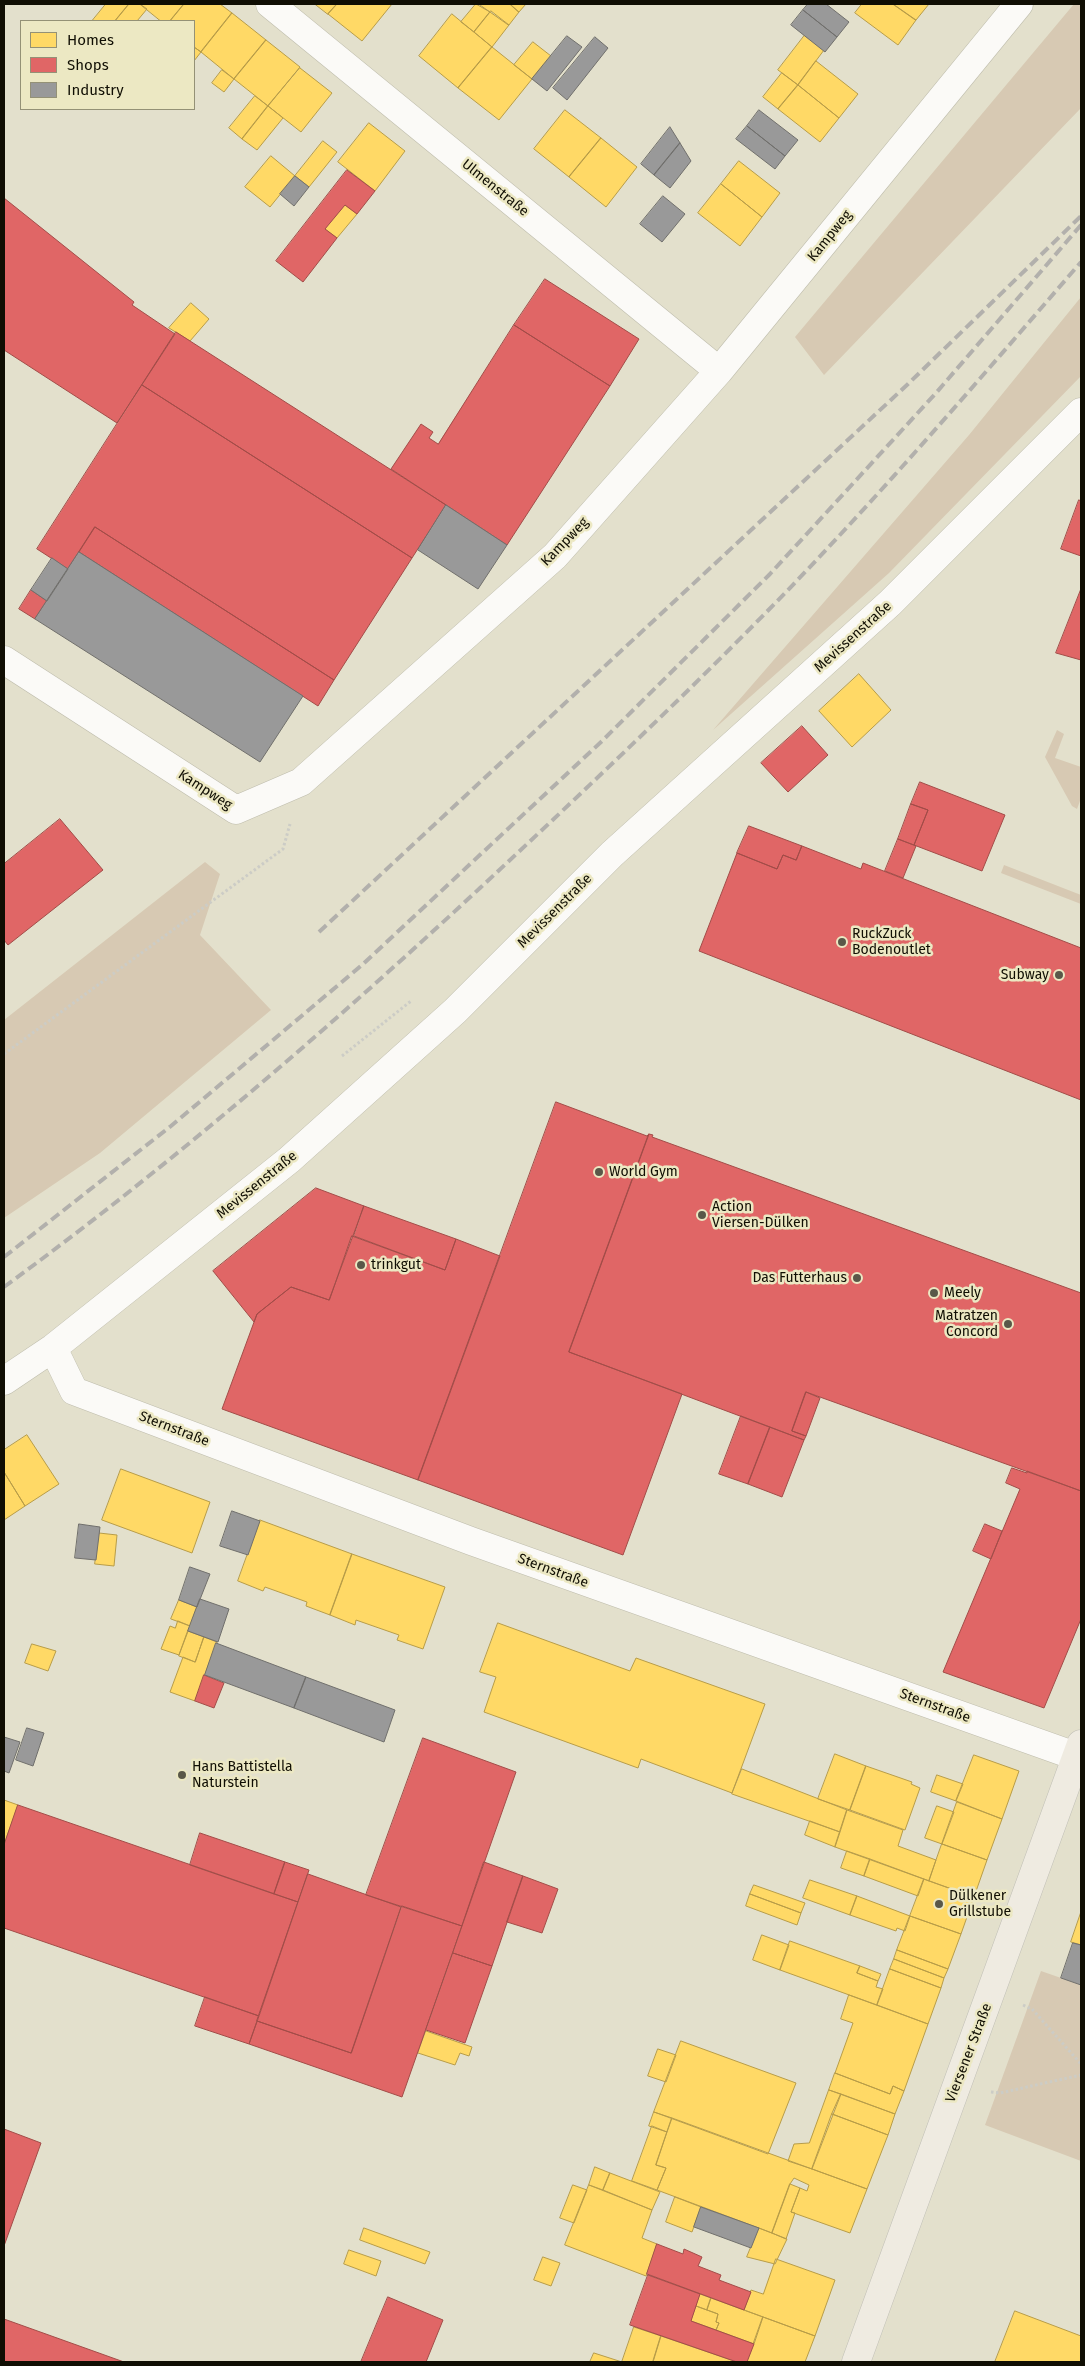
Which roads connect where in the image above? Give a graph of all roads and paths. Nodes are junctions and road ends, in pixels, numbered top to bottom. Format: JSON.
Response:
{"nodes":[{"id":1,"x":270,"y":4,"type":"edge"},
{"id":2,"x":1019,"y":4,"type":"edge"},
{"id":3,"x":719,"y":371,"type":"junction"},
{"id":4,"x":1081,"y":412,"type":"edge"},
{"id":5,"x":4,"y":660,"type":"edge"},
{"id":6,"x":301,"y":782,"type":"junction"},
{"id":7,"x":4,"y":1054,"type":"edge"},
{"id":8,"x":53,"y":1348,"type":"junction"},
{"id":9,"x":4,"y":1381,"type":"edge"},
{"id":10,"x":1080,"y":1753,"type":"edge"},
{"id":11,"x":993,"y":1990,"type":"junction"},
{"id":12,"x":1081,"y":2064,"type":"edge"},
{"id":13,"x":1081,"y":2075,"type":"edge"},
{"id":14,"x":956,"y":2090,"type":"junction"},
{"id":15,"x":856,"y":2362,"type":"edge"}],
"edges":[{"from":1,"to":3,"type":"street","name":"Ulmenstraße"},
{"from":2,"to":3,"type":"street","name":"Kampweg"},
{"from":3,"to":6,"type":"street","name":"Kampweg"},
{"from":4,"to":8,"type":"street","name":"Mevissenstraße"},
{"from":5,"to":6,"type":"street","name":"Kampweg"},
{"from":6,"to":7,"type":"path"},
{"from":8,"to":9,"type":"street","name":"Mevissenstraße"},
{"from":8,"to":10,"type":"street","name":"Sternstraße"},
{"from":10,"to":11,"type":"main road","name":"Viersener Straße"},
{"from":11,"to":12,"type":"path"},
{"from":11,"to":14,"type":"main road","name":"Viersener Straße"},
{"from":13,"to":14,"type":"path"},
{"from":14,"to":15,"type":"main road","name":"Viersener Straße"}]}
